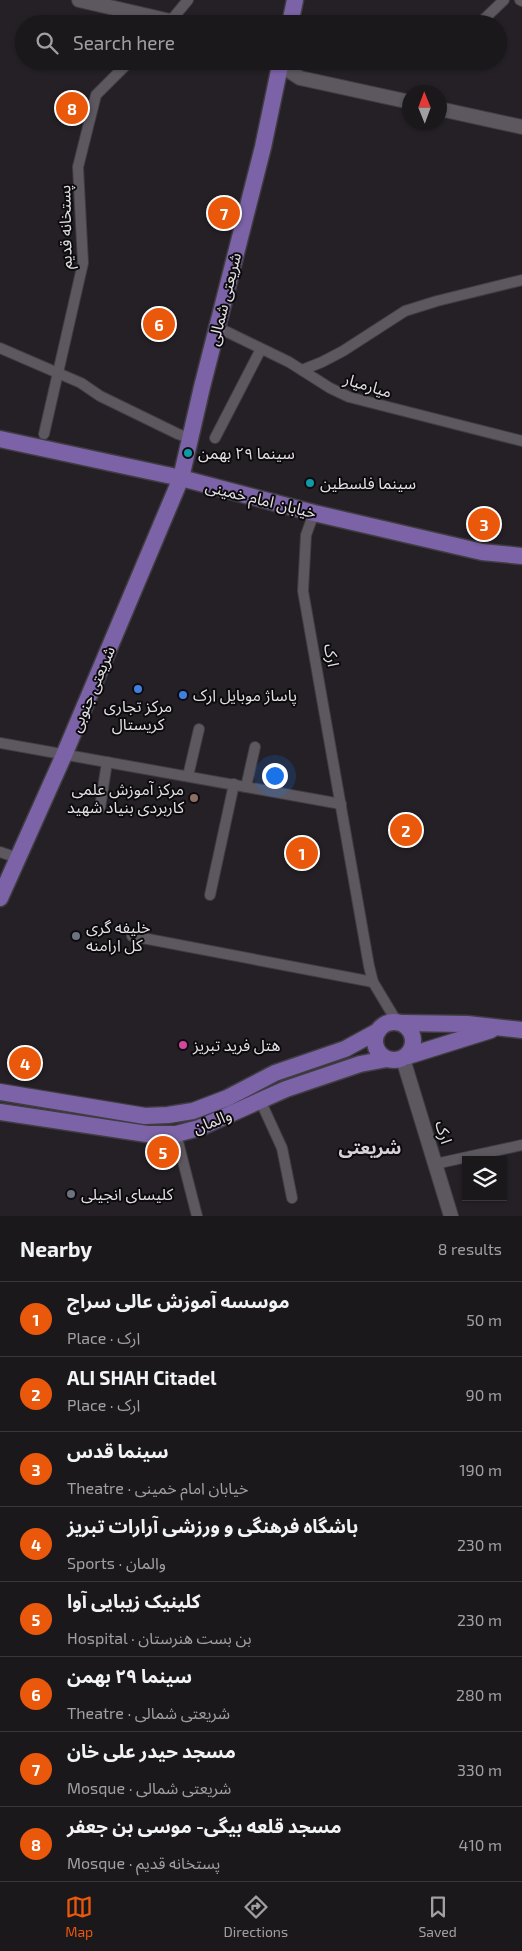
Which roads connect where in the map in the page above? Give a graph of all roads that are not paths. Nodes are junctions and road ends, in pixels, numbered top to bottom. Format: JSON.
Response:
{"nodes":[{"id":1,"x":79,"y":0,"type":"edge"},
{"id":2,"x":188,"y":0,"type":"edge"},
{"id":3,"x":295,"y":0,"type":"edge"},
{"id":4,"x":499,"y":2,"type":"edge"},
{"id":5,"x":141,"y":15,"type":"edge"},
{"id":6,"x":179,"y":15,"type":"edge"},
{"id":7,"x":292,"y":15,"type":"edge"},
{"id":8,"x":487,"y":15,"type":"edge"},
{"id":9,"x":121,"y":70,"type":"edge"},
{"id":10,"x":277,"y":70,"type":"edge"},
{"id":11,"x":288,"y":70,"type":"edge"},
{"id":12,"x":402,"y":100,"type":"edge"},
{"id":13,"x":447,"y":111,"type":"edge"},
{"id":14,"x":522,"y":127,"type":"edge"},
{"id":15,"x":522,"y":280,"type":"edge"},
{"id":16,"x":217,"y":327,"type":"junction"},
{"id":17,"x":0,"y":348,"type":"edge"},
{"id":18,"x":261,"y":349,"type":"junction"},
{"id":19,"x":302,"y":370,"type":"junction"},
{"id":20,"x":59,"y":373,"type":"junction"},
{"id":21,"x":44,"y":434,"type":"dead end"},
{"id":22,"x":0,"y":438,"type":"edge"},
{"id":23,"x":190,"y":438,"type":"junction"},
{"id":24,"x":215,"y":438,"type":"dead end"},
{"id":25,"x":522,"y":440,"type":"edge"},
{"id":26,"x":181,"y":478,"type":"junction"},
{"id":27,"x":314,"y":513,"type":"junction"},
{"id":28,"x":522,"y":556,"type":"edge"},
{"id":29,"x":199,"y":729,"type":"dead end"},
{"id":30,"x":0,"y":743,"type":"edge"},
{"id":31,"x":255,"y":747,"type":"dead end"},
{"id":32,"x":64,"y":754,"type":"junction"},
{"id":33,"x":107,"y":762,"type":"junction"},
{"id":34,"x":188,"y":776,"type":"junction"},
{"id":35,"x":234,"y":784,"type":"junction"},
{"id":36,"x":246,"y":787,"type":"junction"},
{"id":37,"x":341,"y":804,"type":"junction"},
{"id":38,"x":100,"y":808,"type":"dead end"},
{"id":39,"x":0,"y":852,"type":"edge"},
{"id":40,"x":18,"y":858,"type":"junction"},
{"id":41,"x":210,"y":895,"type":"dead end"},
{"id":42,"x":0,"y":898,"type":"edge"},
{"id":43,"x":132,"y":936,"type":"dead end"},
{"id":44,"x":372,"y":982,"type":"junction"},
{"id":45,"x":399,"y":1023,"type":"junction"},
{"id":46,"x":498,"y":1028,"type":"junction"},
{"id":47,"x":522,"y":1030,"type":"edge"},
{"id":48,"x":378,"y":1031,"type":"junction"},
{"id":49,"x":399,"y":1058,"type":"junction"},
{"id":50,"x":0,"y":1094,"type":"edge"},
{"id":51,"x":260,"y":1100,"type":"junction"},
{"id":52,"x":0,"y":1112,"type":"edge"},
{"id":53,"x":176,"y":1134,"type":"junction"},
{"id":54,"x":522,"y":1145,"type":"edge"},
{"id":55,"x":435,"y":1164,"type":"junction"},
{"id":56,"x":292,"y":1198,"type":"dead end"},
{"id":57,"x":197,"y":1216,"type":"edge"},
{"id":58,"x":451,"y":1216,"type":"edge"}],
"edges":[{"from":1,"to":5,"type":"street"},
{"from":2,"to":6,"type":"street"},
{"from":3,"to":7,"type":"main road"},
{"from":4,"to":8,"type":"street"},
{"from":9,"to":20,"type":"street","name":"پستخانه قدیم"},
{"from":10,"to":16,"type":"main road","name":"شریعتی شمالی"},
{"from":11,"to":12,"type":"street"},
{"from":13,"to":14,"type":"street"},
{"from":15,"to":19,"type":"street"},
{"from":16,"to":18,"type":"street","name":"میارمیار"},
{"from":16,"to":23,"type":"main road","name":"شریعتی شمالی"},
{"from":17,"to":20,"type":"street"},
{"from":18,"to":19,"type":"street","name":"میارمیار"},
{"from":18,"to":24,"type":"street"},
{"from":19,"to":25,"type":"street","name":"میارمیار"},
{"from":20,"to":21,"type":"street","name":"پستخانه قدیم"},
{"from":20,"to":23,"type":"street"},
{"from":22,"to":26,"type":"main road","name":"خیابان امام خمینی"},
{"from":23,"to":26,"type":"main road","name":"شریعتی شمالی"},
{"from":26,"to":27,"type":"main road","name":"خیابان امام خمینی"},
{"from":26,"to":32,"type":"main road","name":"شریعتی جنوبی"},
{"from":27,"to":28,"type":"main road","name":"خیابان امام خمینی"},
{"from":27,"to":37,"type":"street","name":"ارک"},
{"from":29,"to":34,"type":"street"},
{"from":30,"to":32,"type":"street"},
{"from":31,"to":36,"type":"street"},
{"from":32,"to":33,"type":"street"},
{"from":32,"to":40,"type":"main road","name":"شریعتی جنوبی"},
{"from":33,"to":34,"type":"street"},
{"from":33,"to":38,"type":"street"},
{"from":34,"to":35,"type":"street"},
{"from":35,"to":36,"type":"street"},
{"from":35,"to":41,"type":"street"},
{"from":36,"to":37,"type":"street"},
{"from":37,"to":44,"type":"street","name":"ارک"},
{"from":39,"to":40,"type":"street"},
{"from":40,"to":42,"type":"main road","name":"شریعتی جنوبی"},
{"from":43,"to":44,"type":"street"},
{"from":44,"to":45,"type":"street","name":"ارک"},
{"from":45,"to":46,"type":"main road"},
{"from":45,"to":48,"type":"main road"},
{"from":45,"to":49,"type":"main road"},
{"from":46,"to":47,"type":"main road"},
{"from":46,"to":49,"type":"main road","name":"والمان"},
{"from":48,"to":49,"type":"main road"},
{"from":48,"to":50,"type":"main road","name":"والمان"},
{"from":49,"to":51,"type":"main road","name":"والمان"},
{"from":49,"to":55,"type":"street","name":"ارک"},
{"from":51,"to":53,"type":"main road","name":"والمان"},
{"from":51,"to":56,"type":"street"},
{"from":52,"to":53,"type":"main road","name":"والمان"},
{"from":53,"to":57,"type":"street"},
{"from":54,"to":55,"type":"street"},
{"from":55,"to":58,"type":"street","name":"ارک"}]}
